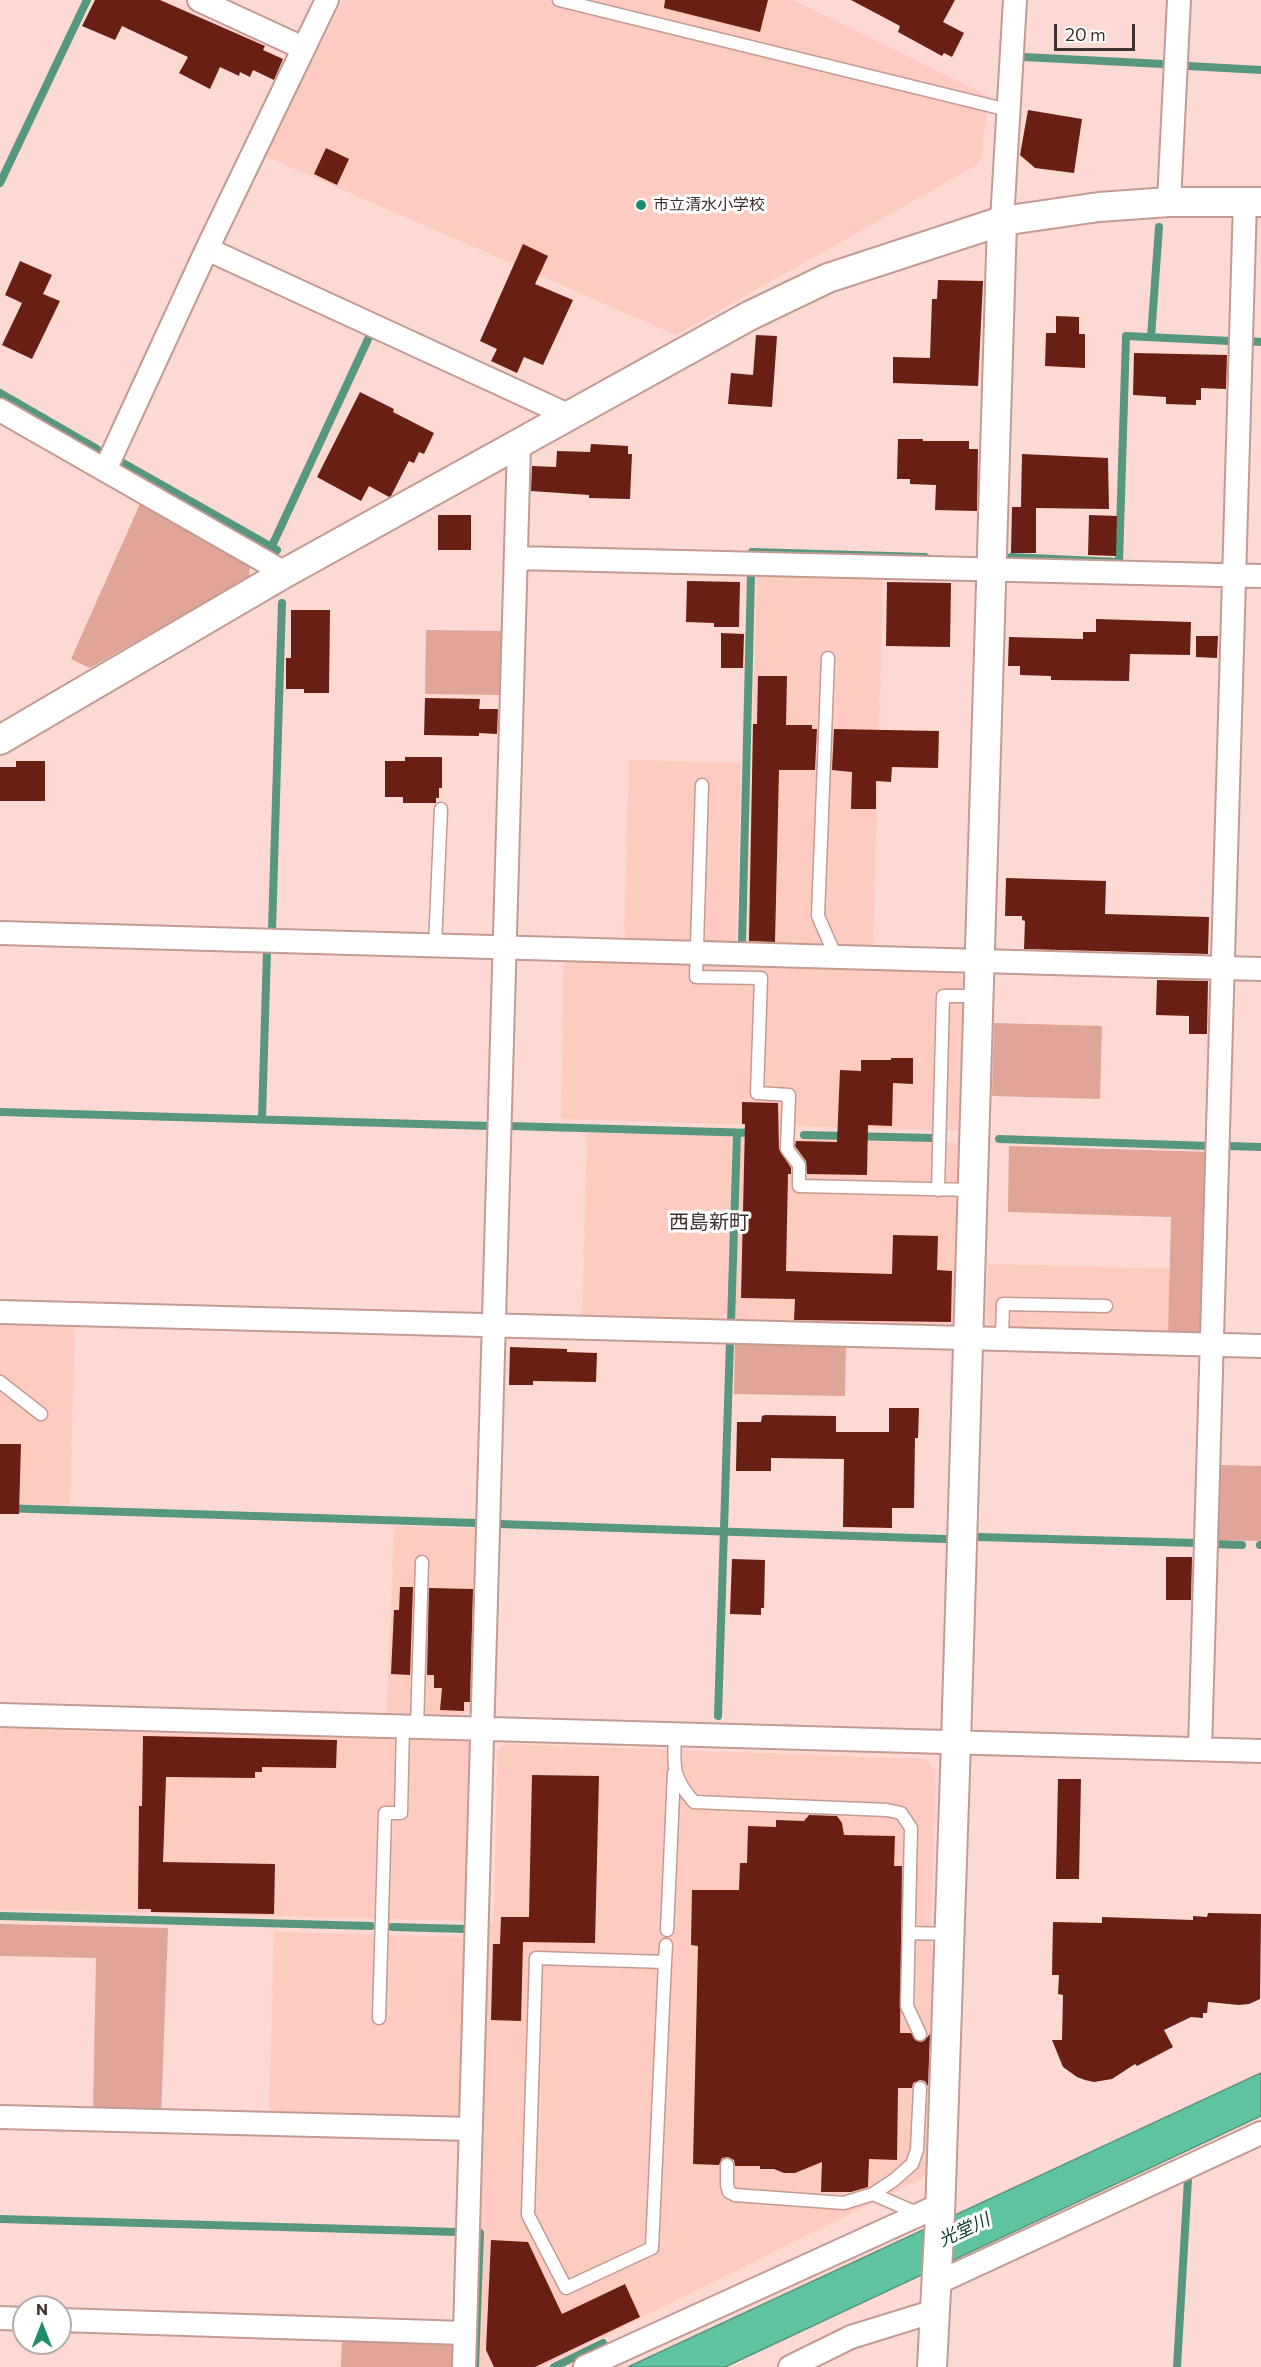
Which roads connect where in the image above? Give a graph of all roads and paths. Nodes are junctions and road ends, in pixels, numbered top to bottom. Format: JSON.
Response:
{"nodes":[{"id":1,"x":199,"y":0,"type":"edge"},
{"id":2,"x":327,"y":0,"type":"edge"},
{"id":3,"x":559,"y":0,"type":"edge"},
{"id":4,"x":1015,"y":0,"type":"edge"},
{"id":5,"x":1179,"y":0,"type":"edge"},
{"id":6,"x":303,"y":48,"type":"junction"},
{"id":7,"x":1008,"y":111,"type":"junction"},
{"id":8,"x":1169,"y":202,"type":"junction"},
{"id":9,"x":1253,"y":202,"type":"edge"},
{"id":10,"x":1002,"y":221,"type":"junction"},
{"id":11,"x":207,"y":249,"type":"junction"},
{"id":12,"x":0,"y":410,"type":"edge"},
{"id":13,"x":570,"y":416,"type":"junction"},
{"id":14,"x":519,"y":444,"type":"junction"},
{"id":15,"x":105,"y":470,"type":"junction"},
{"id":16,"x":516,"y":558,"type":"junction"},
{"id":17,"x":991,"y":568,"type":"junction"},
{"id":18,"x":285,"y":573,"type":"junction"},
{"id":19,"x":1234,"y":576,"type":"junction"},
{"id":20,"x":1261,"y":576,"type":"edge"},
{"id":21,"x":828,"y":658,"type":"dead end"},
{"id":22,"x":0,"y":740,"type":"edge"},
{"id":23,"x":702,"y":785,"type":"dead end"},
{"id":24,"x":441,"y":809,"type":"dead end"},
{"id":25,"x":0,"y":933,"type":"edge"},
{"id":26,"x":435,"y":945,"type":"junction"},
{"id":27,"x":505,"y":947,"type":"junction"},
{"id":28,"x":697,"y":953,"type":"junction"},
{"id":29,"x":836,"y":957,"type":"junction"},
{"id":30,"x":979,"y":961,"type":"junction"},
{"id":31,"x":1222,"y":968,"type":"junction"},
{"id":32,"x":1261,"y":969,"type":"edge"},
{"id":33,"x":978,"y":996,"type":"junction"},
{"id":34,"x":938,"y":1190,"type":"junction"},
{"id":35,"x":973,"y":1190,"type":"junction"},
{"id":36,"x":1106,"y":1306,"type":"dead end"},
{"id":37,"x":0,"y":1312,"type":"edge"},
{"id":38,"x":494,"y":1325,"type":"junction"},
{"id":39,"x":968,"y":1337,"type":"junction"},
{"id":40,"x":1002,"y":1338,"type":"junction"},
{"id":41,"x":1212,"y":1344,"type":"junction"},
{"id":42,"x":1261,"y":1346,"type":"edge"},
{"id":43,"x":0,"y":1382,"type":"edge"},
{"id":44,"x":41,"y":1414,"type":"dead end"},
{"id":45,"x":423,"y":1562,"type":"dead end"},
{"id":46,"x":0,"y":1715,"type":"edge"},
{"id":47,"x":410,"y":1727,"type":"junction"},
{"id":48,"x":483,"y":1729,"type":"junction"},
{"id":49,"x":675,"y":1734,"type":"junction"},
{"id":50,"x":956,"y":1742,"type":"junction"},
{"id":51,"x":1200,"y":1749,"type":"junction"},
{"id":52,"x":1261,"y":1751,"type":"edge"},
{"id":53,"x":674,"y":1772,"type":"junction"},
{"id":54,"x":667,"y":1930,"type":"dead end"},
{"id":55,"x":909,"y":1933,"type":"junction"},
{"id":56,"x":950,"y":1934,"type":"junction"},
{"id":57,"x":666,"y":1945,"type":"dead end"},
{"id":58,"x":665,"y":1962,"type":"junction"},
{"id":59,"x":379,"y":2018,"type":"dead end"},
{"id":60,"x":920,"y":2034,"type":"dead end"},
{"id":61,"x":920,"y":2088,"type":"dead end"},
{"id":62,"x":0,"y":2117,"type":"edge"},
{"id":63,"x":471,"y":2129,"type":"junction"},
{"id":64,"x":1261,"y":2133,"type":"edge"},
{"id":65,"x":727,"y":2165,"type":"dead end"},
{"id":66,"x":873,"y":2194,"type":"junction"},
{"id":67,"x":933,"y":2211,"type":"junction"},
{"id":68,"x":937,"y":2278,"type":"junction"},
{"id":69,"x":935,"y":2311,"type":"junction"},
{"id":70,"x":72,"y":2320,"type":"edge"},
{"id":71,"x":465,"y":2332,"type":"junction"},
{"id":72,"x":464,"y":2367,"type":"edge"},
{"id":73,"x":585,"y":2367,"type":"edge"},
{"id":74,"x":790,"y":2367,"type":"edge"},
{"id":75,"x":932,"y":2367,"type":"edge"}],
"edges":[{"from":1,"to":6,"type":"street"},
{"from":2,"to":6,"type":"street"},
{"from":3,"to":7,"type":"lane"},
{"from":4,"to":7,"type":"street"},
{"from":5,"to":8,"type":"street"},
{"from":6,"to":11,"type":"street"},
{"from":7,"to":10,"type":"street"},
{"from":8,"to":9,"type":"street"},
{"from":8,"to":10,"type":"street"},
{"from":9,"to":19,"type":"street"},
{"from":10,"to":13,"type":"street"},
{"from":10,"to":17,"type":"street"},
{"from":11,"to":13,"type":"street"},
{"from":11,"to":15,"type":"street"},
{"from":12,"to":15,"type":"street"},
{"from":13,"to":14,"type":"street"},
{"from":14,"to":16,"type":"street"},
{"from":14,"to":18,"type":"street"},
{"from":15,"to":18,"type":"street"},
{"from":16,"to":17,"type":"street"},
{"from":16,"to":27,"type":"street"},
{"from":17,"to":19,"type":"street"},
{"from":17,"to":30,"type":"street"},
{"from":18,"to":22,"type":"street"},
{"from":19,"to":20,"type":"street"},
{"from":19,"to":31,"type":"street"},
{"from":21,"to":29,"type":"lane"},
{"from":23,"to":28,"type":"lane"},
{"from":24,"to":26,"type":"lane"},
{"from":25,"to":26,"type":"street"},
{"from":26,"to":27,"type":"street"},
{"from":27,"to":28,"type":"street"},
{"from":27,"to":38,"type":"street"},
{"from":28,"to":29,"type":"street"},
{"from":28,"to":34,"type":"lane"},
{"from":29,"to":30,"type":"street"},
{"from":30,"to":31,"type":"street"},
{"from":30,"to":33,"type":"street"},
{"from":31,"to":32,"type":"street"},
{"from":31,"to":41,"type":"street"},
{"from":33,"to":34,"type":"lane"},
{"from":33,"to":35,"type":"street"},
{"from":34,"to":35,"type":"lane"},
{"from":35,"to":39,"type":"street"},
{"from":36,"to":40,"type":"lane"},
{"from":37,"to":38,"type":"street"},
{"from":38,"to":39,"type":"street"},
{"from":38,"to":48,"type":"street"},
{"from":39,"to":40,"type":"street"},
{"from":39,"to":50,"type":"street"},
{"from":40,"to":41,"type":"street"},
{"from":41,"to":42,"type":"street"},
{"from":41,"to":51,"type":"street"},
{"from":43,"to":44,"type":"lane"},
{"from":45,"to":47,"type":"lane"},
{"from":46,"to":47,"type":"street"},
{"from":47,"to":48,"type":"street"},
{"from":47,"to":59,"type":"lane"},
{"from":48,"to":49,"type":"street"},
{"from":48,"to":63,"type":"street"},
{"from":49,"to":50,"type":"street"},
{"from":49,"to":53,"type":"lane"},
{"from":50,"to":51,"type":"street"},
{"from":50,"to":56,"type":"street"},
{"from":51,"to":52,"type":"street"},
{"from":53,"to":54,"type":"lane"},
{"from":53,"to":55,"type":"lane"},
{"from":55,"to":56,"type":"lane"},
{"from":55,"to":60,"type":"lane"},
{"from":56,"to":67,"type":"street"},
{"from":57,"to":58,"type":"lane"},
{"from":58,"to":58,"type":"lane"},
{"from":61,"to":66,"type":"lane"},
{"from":62,"to":63,"type":"street"},
{"from":63,"to":71,"type":"street"},
{"from":64,"to":68,"type":"street"},
{"from":65,"to":66,"type":"lane"},
{"from":66,"to":67,"type":"lane"},
{"from":67,"to":68,"type":"street"},
{"from":67,"to":73,"type":"street"},
{"from":68,"to":69,"type":"street"},
{"from":69,"to":74,"type":"street"},
{"from":69,"to":75,"type":"street"},
{"from":70,"to":71,"type":"street"},
{"from":71,"to":72,"type":"street"}]}
